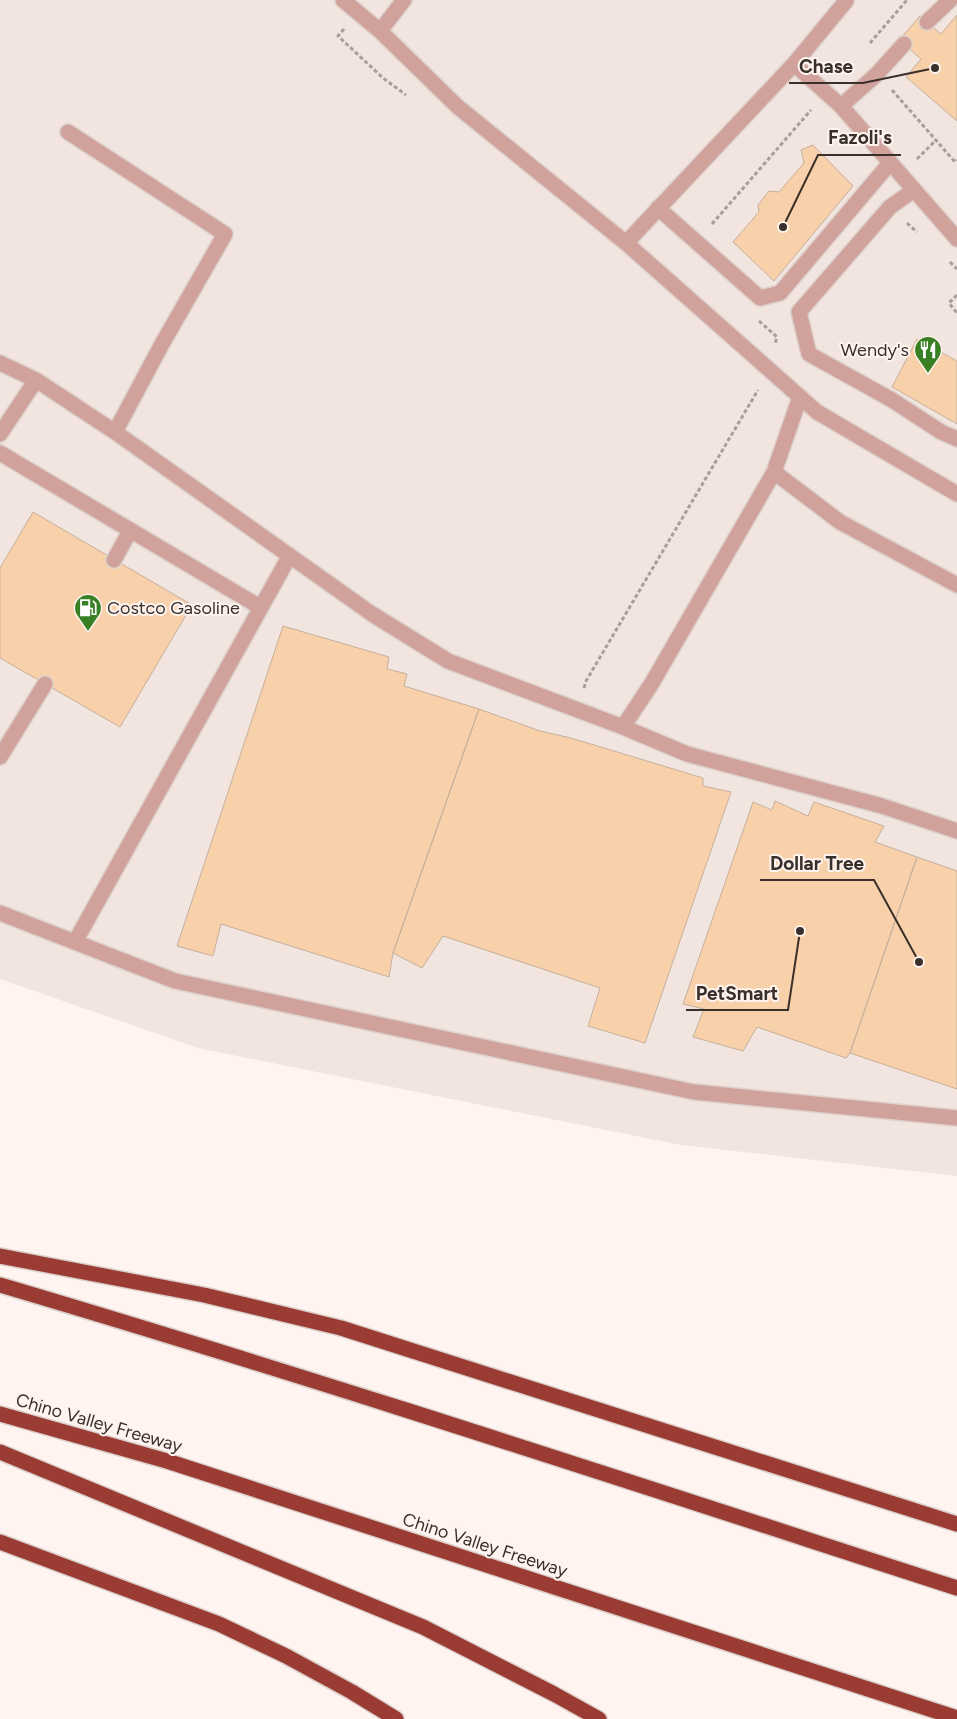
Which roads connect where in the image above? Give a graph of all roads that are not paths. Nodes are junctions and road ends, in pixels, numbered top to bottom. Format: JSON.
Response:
{"nodes":[{"id":1,"x":343,"y":0,"type":"edge"},
{"id":2,"x":404,"y":0,"type":"edge"},
{"id":3,"x":845,"y":0,"type":"edge"},
{"id":4,"x":950,"y":0,"type":"edge"},
{"id":5,"x":927,"y":22,"type":"dead end"},
{"id":6,"x":380,"y":31,"type":"junction"},
{"id":7,"x":904,"y":44,"type":"dead end"},
{"id":8,"x":794,"y":64,"type":"junction"},
{"id":9,"x":841,"y":106,"type":"junction"},
{"id":10,"x":68,"y":132,"type":"dead end"},
{"id":11,"x":890,"y":162,"type":"junction"},
{"id":12,"x":914,"y":190,"type":"junction"},
{"id":13,"x":658,"y":208,"type":"junction"},
{"id":14,"x":957,"y":239,"type":"edge"},
{"id":15,"x":626,"y":243,"type":"junction"},
{"id":16,"x":0,"y":363,"type":"edge"},
{"id":17,"x":36,"y":380,"type":"junction"},
{"id":18,"x":800,"y":397,"type":"junction"},
{"id":19,"x":115,"y":432,"type":"junction"},
{"id":20,"x":0,"y":434,"type":"edge"},
{"id":21,"x":957,"y":439,"type":"edge"},
{"id":22,"x":0,"y":453,"type":"edge"},
{"id":23,"x":774,"y":472,"type":"junction"},
{"id":24,"x":957,"y":494,"type":"edge"},
{"id":25,"x":130,"y":531,"type":"junction"},
{"id":26,"x":289,"y":557,"type":"junction"},
{"id":27,"x":114,"y":560,"type":"dead end"},
{"id":28,"x":957,"y":585,"type":"edge"},
{"id":29,"x":260,"y":608,"type":"junction"},
{"id":30,"x":45,"y":684,"type":"dead end"},
{"id":31,"x":623,"y":727,"type":"junction"},
{"id":32,"x":0,"y":757,"type":"edge"},
{"id":33,"x":957,"y":831,"type":"edge"},
{"id":34,"x":0,"y":913,"type":"edge"},
{"id":35,"x":75,"y":942,"type":"junction"},
{"id":36,"x":957,"y":1118,"type":"edge"},
{"id":37,"x":0,"y":1256,"type":"edge"},
{"id":38,"x":0,"y":1285,"type":"edge"},
{"id":39,"x":0,"y":1414,"type":"edge"},
{"id":40,"x":0,"y":1452,"type":"edge"},
{"id":41,"x":957,"y":1524,"type":"edge"},
{"id":42,"x":0,"y":1542,"type":"edge"},
{"id":43,"x":957,"y":1588,"type":"edge"},
{"id":44,"x":957,"y":1718,"type":"edge"},
{"id":45,"x":396,"y":1719,"type":"edge"},
{"id":46,"x":599,"y":1719,"type":"edge"}],
"edges":[{"from":1,"to":6,"type":"lane"},
{"from":2,"to":6,"type":"lane"},
{"from":3,"to":8,"type":"lane"},
{"from":4,"to":5,"type":"lane"},
{"from":6,"to":15,"type":"lane"},
{"from":7,"to":9,"type":"lane"},
{"from":8,"to":9,"type":"lane"},
{"from":8,"to":13,"type":"lane"},
{"from":9,"to":11,"type":"lane"},
{"from":10,"to":19,"type":"lane"},
{"from":11,"to":12,"type":"lane"},
{"from":11,"to":13,"type":"lane"},
{"from":12,"to":14,"type":"lane"},
{"from":12,"to":21,"type":"lane"},
{"from":13,"to":15,"type":"lane"},
{"from":15,"to":18,"type":"lane"},
{"from":16,"to":17,"type":"lane"},
{"from":17,"to":19,"type":"lane"},
{"from":17,"to":20,"type":"lane"},
{"from":18,"to":23,"type":"lane"},
{"from":18,"to":24,"type":"lane"},
{"from":19,"to":26,"type":"lane"},
{"from":22,"to":25,"type":"lane"},
{"from":23,"to":28,"type":"lane"},
{"from":23,"to":31,"type":"lane"},
{"from":25,"to":27,"type":"lane"},
{"from":25,"to":29,"type":"lane"},
{"from":26,"to":29,"type":"lane"},
{"from":26,"to":31,"type":"lane"},
{"from":29,"to":35,"type":"lane"},
{"from":30,"to":32,"type":"lane"},
{"from":31,"to":33,"type":"lane"},
{"from":34,"to":35,"type":"lane"},
{"from":35,"to":36,"type":"lane"},
{"from":37,"to":41,"type":"highway"},
{"from":38,"to":43,"type":"highway"},
{"from":39,"to":44,"type":"highway","name":"Chino Valley Freeway"},
{"from":40,"to":46,"type":"highway"},
{"from":42,"to":45,"type":"highway"}]}
